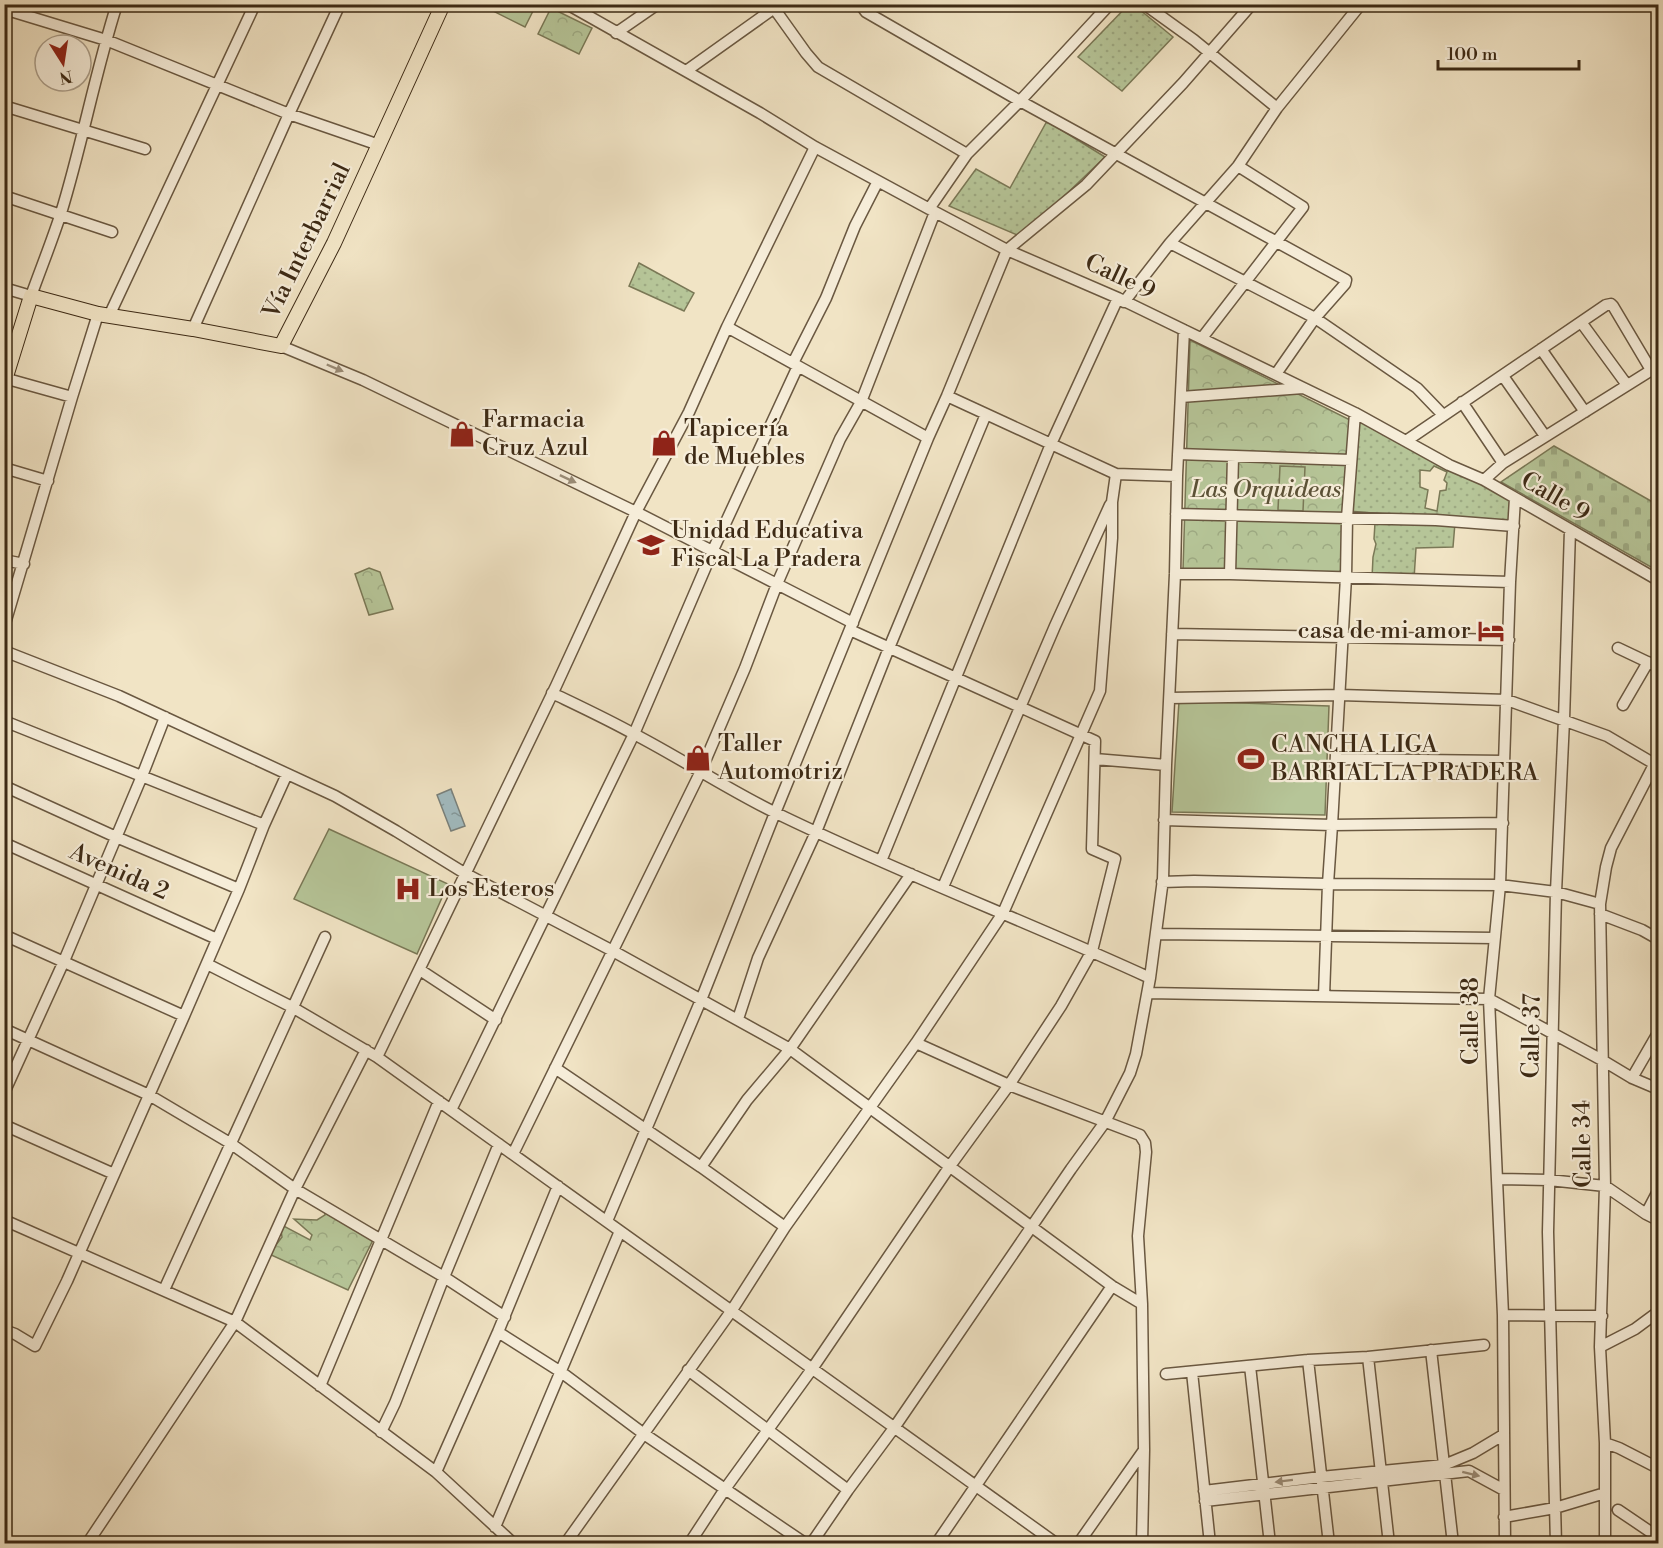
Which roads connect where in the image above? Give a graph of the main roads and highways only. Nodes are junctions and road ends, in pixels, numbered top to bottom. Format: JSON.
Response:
{"nodes":[{"id":1,"x":443,"y":4,"type":"edge"},
{"id":2,"x":5,"y":380,"type":"edge"}],
"edges":[{"from":1,"to":2,"type":"main road","name":"Vía Interbarrial"}]}
